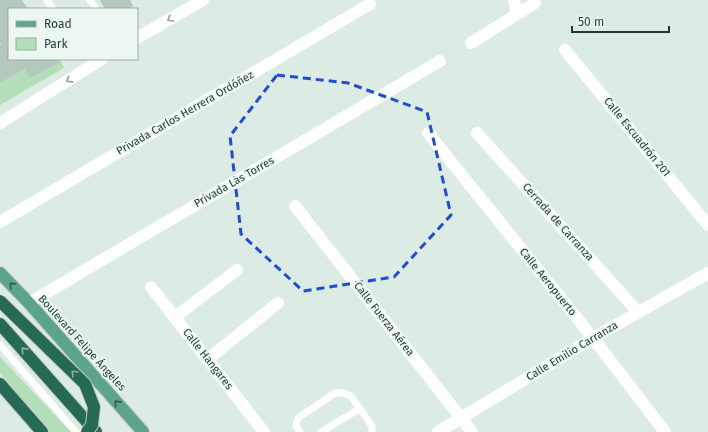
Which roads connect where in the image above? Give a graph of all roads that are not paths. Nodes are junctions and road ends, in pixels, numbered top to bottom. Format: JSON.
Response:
{"nodes":[{"id":1,"x":203,"y":0,"type":"edge"},
{"id":2,"x":514,"y":0,"type":"edge"},
{"id":3,"x":535,"y":2,"type":"edge"},
{"id":4,"x":370,"y":4,"type":"dead end"},
{"id":5,"x":517,"y":14,"type":"junction"},
{"id":6,"x":138,"y":37,"type":"edge"},
{"id":7,"x":471,"y":42,"type":"dead end"},
{"id":8,"x":565,"y":50,"type":"dead end"},
{"id":9,"x":95,"y":61,"type":"edge"},
{"id":10,"x":440,"y":61,"type":"dead end"},
{"id":11,"x":0,"y":123,"type":"edge"},
{"id":12,"x":428,"y":133,"type":"dead end"},
{"id":13,"x":477,"y":133,"type":"dead end"},
{"id":14,"x":295,"y":206,"type":"dead end"},
{"id":15,"x":0,"y":222,"type":"edge"},
{"id":16,"x":708,"y":225,"type":"edge"},
{"id":17,"x":237,"y":270,"type":"dead end"},
{"id":18,"x":0,"y":273,"type":"edge"},
{"id":19,"x":708,"y":273,"type":"edge"},
{"id":20,"x":151,"y":287,"type":"dead end"},
{"id":21,"x":0,"y":301,"type":"edge"},
{"id":22,"x":29,"y":302,"type":"junction"},
{"id":23,"x":278,"y":303,"type":"dead end"},
{"id":24,"x":638,"y":312,"type":"junction"},
{"id":25,"x":174,"y":317,"type":"junction"},
{"id":26,"x":0,"y":324,"type":"edge"},
{"id":27,"x":593,"y":338,"type":"junction"},
{"id":28,"x":0,"y":345,"type":"edge"},
{"id":29,"x":208,"y":359,"type":"junction"},
{"id":30,"x":0,"y":379,"type":"edge"},
{"id":31,"x":0,"y":384,"type":"edge"},
{"id":32,"x":0,"y":397,"type":"edge"},
{"id":33,"x":360,"y":409,"type":"junction"},
{"id":34,"x":462,"y":418,"type":"junction"},
{"id":35,"x":33,"y":432,"type":"edge"},
{"id":36,"x":43,"y":432,"type":"edge"},
{"id":37,"x":76,"y":432,"type":"edge"},
{"id":38,"x":87,"y":432,"type":"edge"},
{"id":39,"x":96,"y":432,"type":"edge"},
{"id":40,"x":143,"y":432,"type":"edge"},
{"id":41,"x":264,"y":432,"type":"edge"},
{"id":42,"x":300,"y":432,"type":"edge"},
{"id":43,"x":321,"y":432,"type":"edge"},
{"id":44,"x":372,"y":432,"type":"edge"},
{"id":45,"x":438,"y":432,"type":"edge"},
{"id":46,"x":472,"y":432,"type":"edge"},
{"id":47,"x":664,"y":432,"type":"edge"}],
"edges":[{"from":1,"to":6,"type":"street","one_way":true},
{"from":2,"to":5,"type":"street"},
{"from":3,"to":5,"type":"street"},
{"from":4,"to":15,"type":"street","name":"Privada Carlos Herrera Ordóñez"},
{"from":5,"to":7,"type":"street"},
{"from":8,"to":16,"type":"street","name":"Calle Escuadrón 201"},
{"from":9,"to":11,"type":"street","one_way":true},
{"from":10,"to":22,"type":"street","name":"Privada Las Torres"},
{"from":12,"to":27,"type":"street","name":"Calle Aeropuerto"},
{"from":13,"to":24,"type":"street","name":"Cerrada de Carranza"},
{"from":14,"to":34,"type":"street","name":"Calle Fuerza Aérea"},
{"from":17,"to":25,"type":"street"},
{"from":22,"to":18,"type":"main road","name":"Boulevard Felipe Ángeles","one_way":true},
{"from":19,"to":24,"type":"street","name":"Calle Emilio Carranza"},
{"from":20,"to":25,"type":"street","name":"Calle Hangares"},
{"from":38,"to":21,"type":"highway","one_way":true,"bridge":true},
{"from":40,"to":22,"type":"main road","name":"Boulevard Felipe Ángeles","one_way":true},
{"from":23,"to":29,"type":"street"},
{"from":24,"to":27,"type":"street","name":"Calle Emilio Carranza"},
{"from":25,"to":29,"type":"street","name":"Calle Hangares"},
{"from":39,"to":26,"type":"highway","one_way":true},
{"from":27,"to":34,"type":"street","name":"Calle Emilio Carranza"},
{"from":27,"to":47,"type":"street","name":"Calle Aeropuerto"},
{"from":28,"to":37,"type":"lane"},
{"from":29,"to":41,"type":"street","name":"Calle Hangares"},
{"from":30,"to":36,"type":"lane"},
{"from":31,"to":36,"type":"highway"},
{"from":32,"to":35,"type":"highway"},
{"from":33,"to":42,"type":"lane"},
{"from":33,"to":43,"type":"lane"},
{"from":33,"to":44,"type":"lane"},
{"from":34,"to":45,"type":"street","name":"Calle Emilio Carranza"},
{"from":34,"to":46,"type":"street","name":"Calle Fuerza Aérea"}]}
